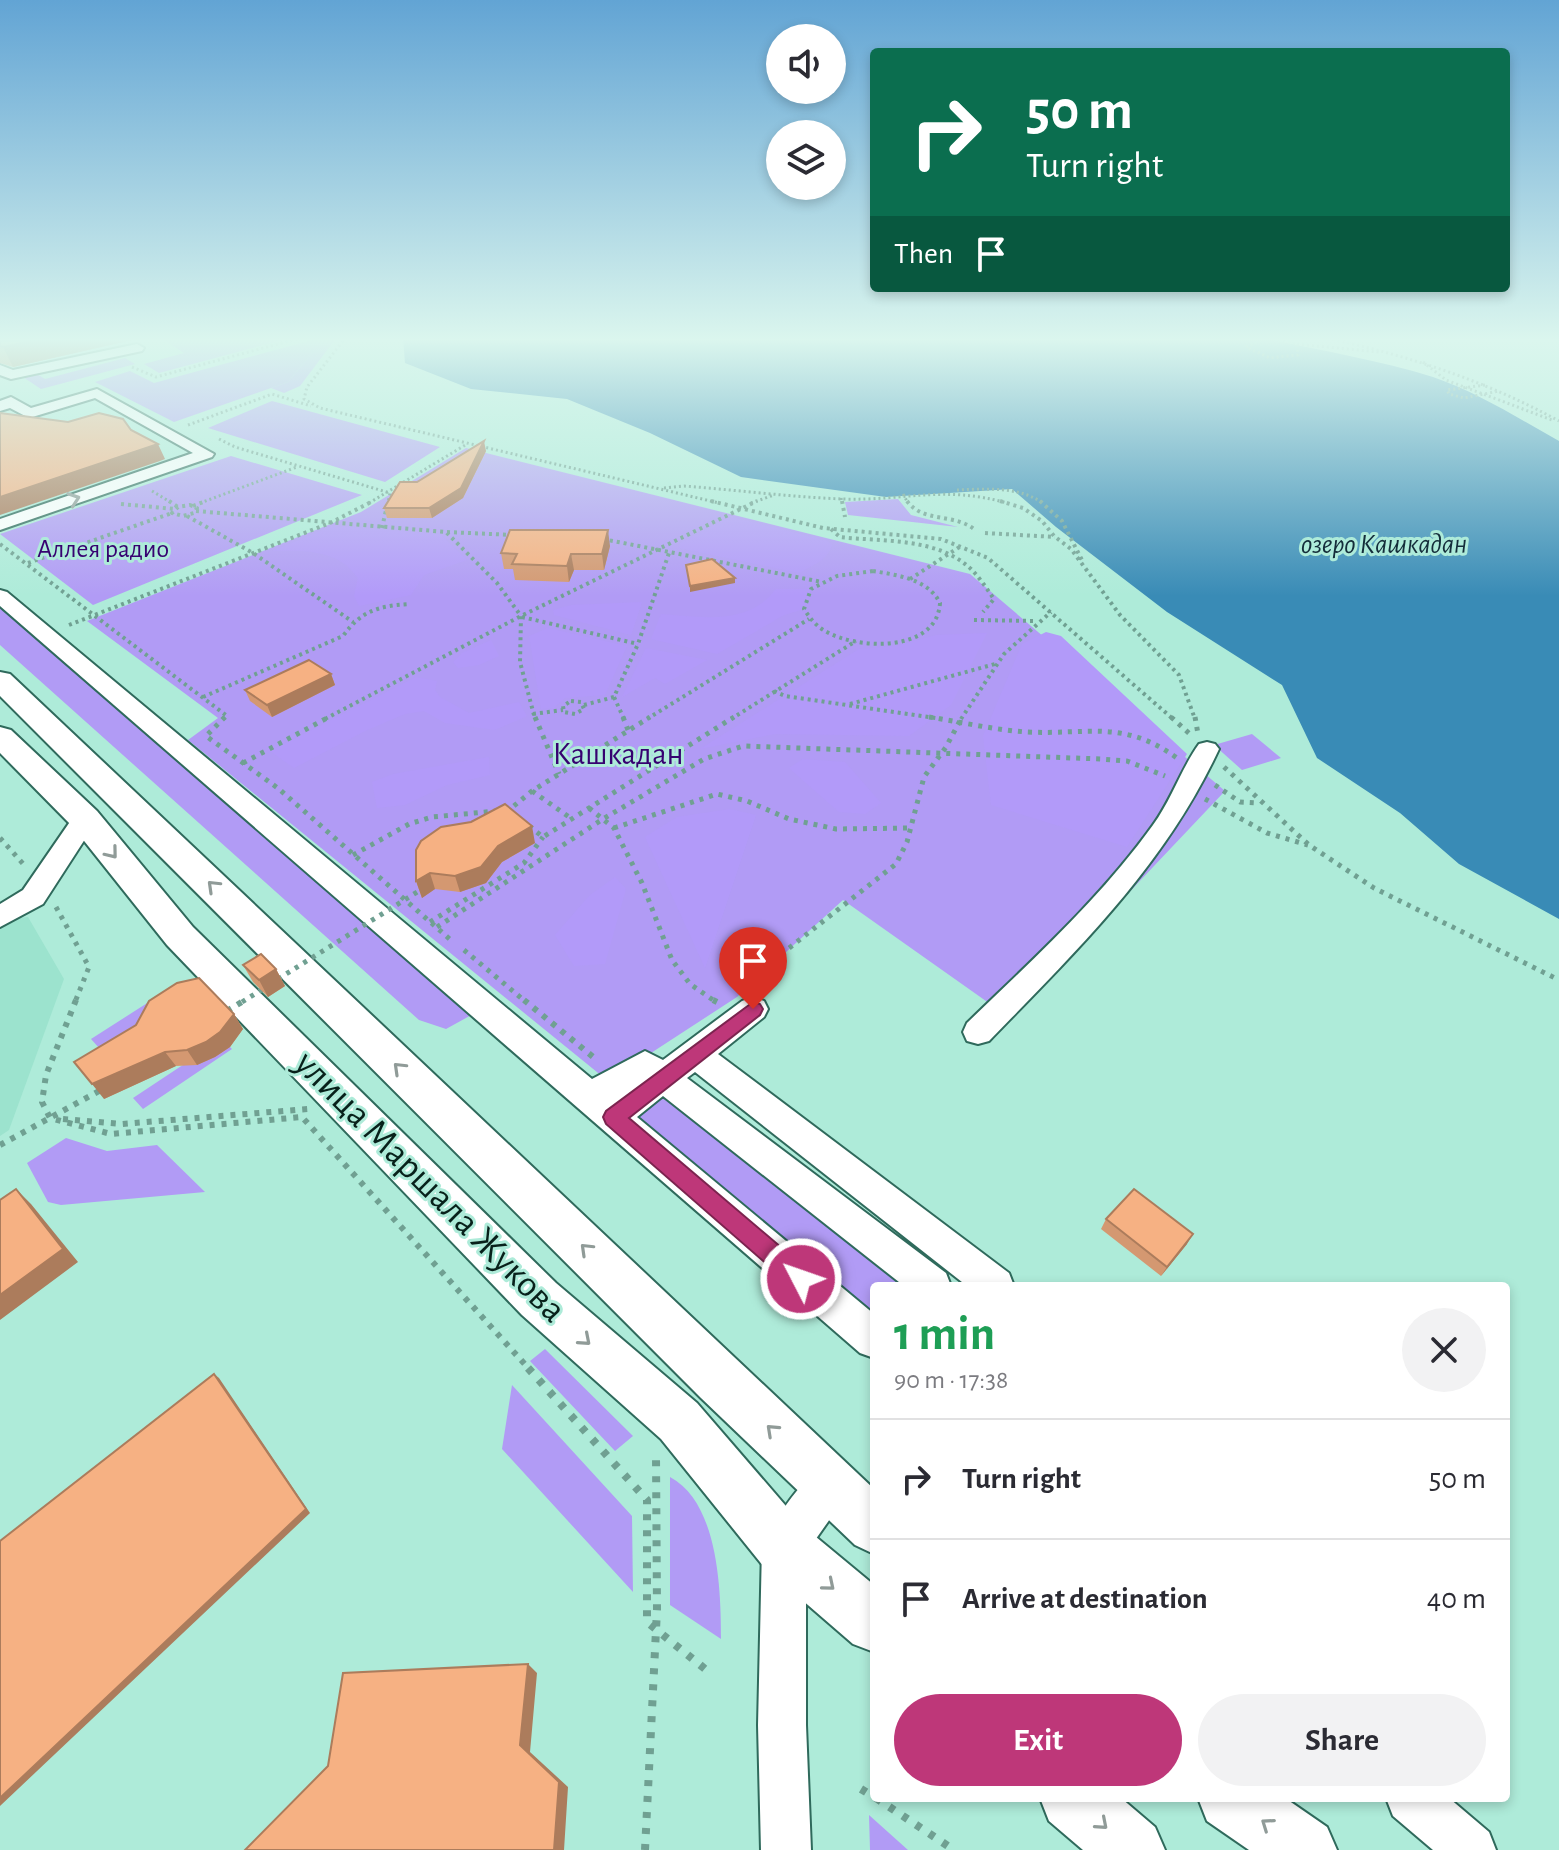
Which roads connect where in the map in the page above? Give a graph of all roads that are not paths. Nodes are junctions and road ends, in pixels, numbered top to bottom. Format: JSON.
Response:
{"nodes":[{"id":1,"x":151,"y":423,"type":"edge"},
{"id":2,"x":0,"y":525,"type":"edge"},
{"id":3,"x":0,"y":596,"type":"edge"},
{"id":4,"x":0,"y":680,"type":"edge"},
{"id":5,"x":0,"y":736,"type":"edge"},
{"id":6,"x":1198,"y":763,"type":"road end"},
{"id":7,"x":85,"y":819,"type":"junction"},
{"id":8,"x":0,"y":917,"type":"edge"},
{"id":9,"x":742,"y":1001,"type":"road end"},
{"id":10,"x":978,"y":1032,"type":"dead end"},
{"id":11,"x":695,"y":1054,"type":"junction"},
{"id":12,"x":663,"y":1079,"type":"junction"},
{"id":13,"x":602,"y":1107,"type":"junction"},
{"id":14,"x":928,"y":1282,"type":"edge"},
{"id":15,"x":991,"y":1282,"type":"edge"},
{"id":16,"x":870,"y":1336,"type":"edge"},
{"id":17,"x":829,"y":1484,"type":"junction"},
{"id":18,"x":870,"y":1522,"type":"edge"},
{"id":19,"x":784,"y":1547,"type":"junction"},
{"id":20,"x":870,"y":1620,"type":"edge"},
{"id":21,"x":1077,"y":1802,"type":"edge"},
{"id":22,"x":1236,"y":1802,"type":"edge"},
{"id":23,"x":1416,"y":1802,"type":"edge"},
{"id":24,"x":786,"y":1850,"type":"edge"},
{"id":25,"x":1132,"y":1850,"type":"edge"},
{"id":26,"x":1304,"y":1850,"type":"edge"},
{"id":27,"x":1471,"y":1850,"type":"edge"}],
"edges":[{"from":2,"to":1,"type":"street","one_way":true},
{"from":3,"to":13,"type":"street"},
{"from":17,"to":4,"type":"main road","name":"улица Маршала Жукова","one_way":true},
{"from":5,"to":7,"type":"main road","name":"улица Маршала Жукова"},
{"from":6,"to":10,"type":"street"},
{"from":7,"to":8,"type":"street"},
{"from":7,"to":19,"type":"main road","name":"улица Маршала Жукова","one_way":true},
{"from":9,"to":11,"type":"street"},
{"from":11,"to":12,"type":"street"},
{"from":11,"to":15,"type":"street"},
{"from":12,"to":13,"type":"street"},
{"from":12,"to":13,"type":"street"},
{"from":12,"to":14,"type":"street"},
{"from":13,"to":16,"type":"street"},
{"from":17,"to":18,"type":"main road","name":"улица Маршала Жукова"},
{"from":17,"to":19,"type":"street"},
{"from":19,"to":20,"type":"main road","name":"улица Маршала Жукова","one_way":true},
{"from":19,"to":24,"type":"street"},
{"from":21,"to":25,"type":"main road","one_way":true},
{"from":26,"to":22,"type":"main road","one_way":true},
{"from":23,"to":27,"type":"street"}]}
